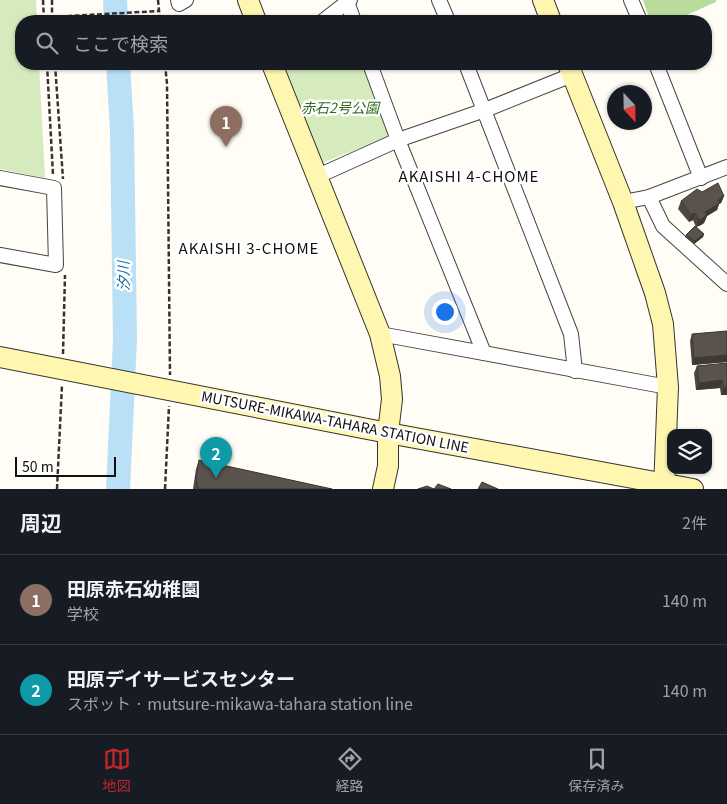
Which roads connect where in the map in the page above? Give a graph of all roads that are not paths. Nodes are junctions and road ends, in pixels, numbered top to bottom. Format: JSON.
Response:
{"nodes":[{"id":1,"x":178,"y":0,"type":"edge"},
{"id":2,"x":186,"y":0,"type":"edge"},
{"id":3,"x":248,"y":0,"type":"edge"},
{"id":4,"x":439,"y":0,"type":"edge"},
{"id":5,"x":543,"y":0,"type":"edge"},
{"id":6,"x":631,"y":0,"type":"edge"},
{"id":7,"x":349,"y":1,"type":"edge"},
{"id":8,"x":254,"y":15,"type":"edge"},
{"id":9,"x":331,"y":15,"type":"edge"},
{"id":10,"x":352,"y":15,"type":"edge"},
{"id":11,"x":445,"y":15,"type":"edge"},
{"id":12,"x":549,"y":15,"type":"edge"},
{"id":13,"x":637,"y":15,"type":"edge"},
{"id":14,"x":274,"y":70,"type":"edge"},
{"id":15,"x":372,"y":70,"type":"edge"},
{"id":16,"x":468,"y":70,"type":"edge"},
{"id":17,"x":568,"y":70,"type":"edge"},
{"id":18,"x":570,"y":70,"type":"edge"},
{"id":19,"x":658,"y":70,"type":"edge"},
{"id":20,"x":485,"y":110,"type":"junction"},
{"id":21,"x":398,"y":140,"type":"junction"},
{"id":22,"x":727,"y":167,"type":"edge"},
{"id":23,"x":318,"y":176,"type":"junction"},
{"id":24,"x":0,"y":178,"type":"edge"},
{"id":25,"x":701,"y":178,"type":"junction"},
{"id":26,"x":649,"y":197,"type":"junction"},
{"id":27,"x":623,"y":202,"type":"junction"},
{"id":28,"x":0,"y":256,"type":"edge"},
{"id":29,"x":727,"y":284,"type":"edge"},
{"id":30,"x":380,"y":334,"type":"junction"},
{"id":31,"x":484,"y":353,"type":"junction"},
{"id":32,"x":0,"y":357,"type":"edge"},
{"id":33,"x":575,"y":371,"type":"junction"},
{"id":34,"x":668,"y":387,"type":"junction"},
{"id":35,"x":388,"y":433,"type":"junction"},
{"id":36,"x":664,"y":486,"type":"edge"},
{"id":37,"x":383,"y":489,"type":"edge"},
{"id":38,"x":693,"y":489,"type":"edge"}],
"edges":[{"from":1,"to":2,"type":"street"},
{"from":3,"to":8,"type":"street"},
{"from":4,"to":11,"type":"street"},
{"from":5,"to":12,"type":"street"},
{"from":6,"to":13,"type":"street"},
{"from":7,"to":9,"type":"street"},
{"from":7,"to":10,"type":"street"},
{"from":14,"to":23,"type":"street"},
{"from":15,"to":21,"type":"street"},
{"from":16,"to":20,"type":"street"},
{"from":17,"to":20,"type":"street"},
{"from":18,"to":27,"type":"street"},
{"from":19,"to":25,"type":"street"},
{"from":20,"to":21,"type":"street"},
{"from":20,"to":33,"type":"street"},
{"from":21,"to":23,"type":"street"},
{"from":21,"to":31,"type":"street"},
{"from":22,"to":25,"type":"street"},
{"from":23,"to":30,"type":"street"},
{"from":24,"to":28,"type":"street"},
{"from":25,"to":26,"type":"street"},
{"from":26,"to":27,"type":"street"},
{"from":26,"to":29,"type":"street"},
{"from":27,"to":34,"type":"street"},
{"from":30,"to":31,"type":"street"},
{"from":30,"to":35,"type":"street"},
{"from":31,"to":33,"type":"street"},
{"from":32,"to":35,"type":"street","name":"MUTSURE-MIKAWA-TAHARA STATION LINE"},
{"from":33,"to":34,"type":"street"},
{"from":34,"to":36,"type":"street"},
{"from":35,"to":36,"type":"street","name":"MUTSURE-MIKAWA-TAHARA STATION LINE"},
{"from":35,"to":37,"type":"street"},
{"from":36,"to":38,"type":"street","name":"MUTSURE-MIKAWA-TAHARA STATION LINE"}]}
